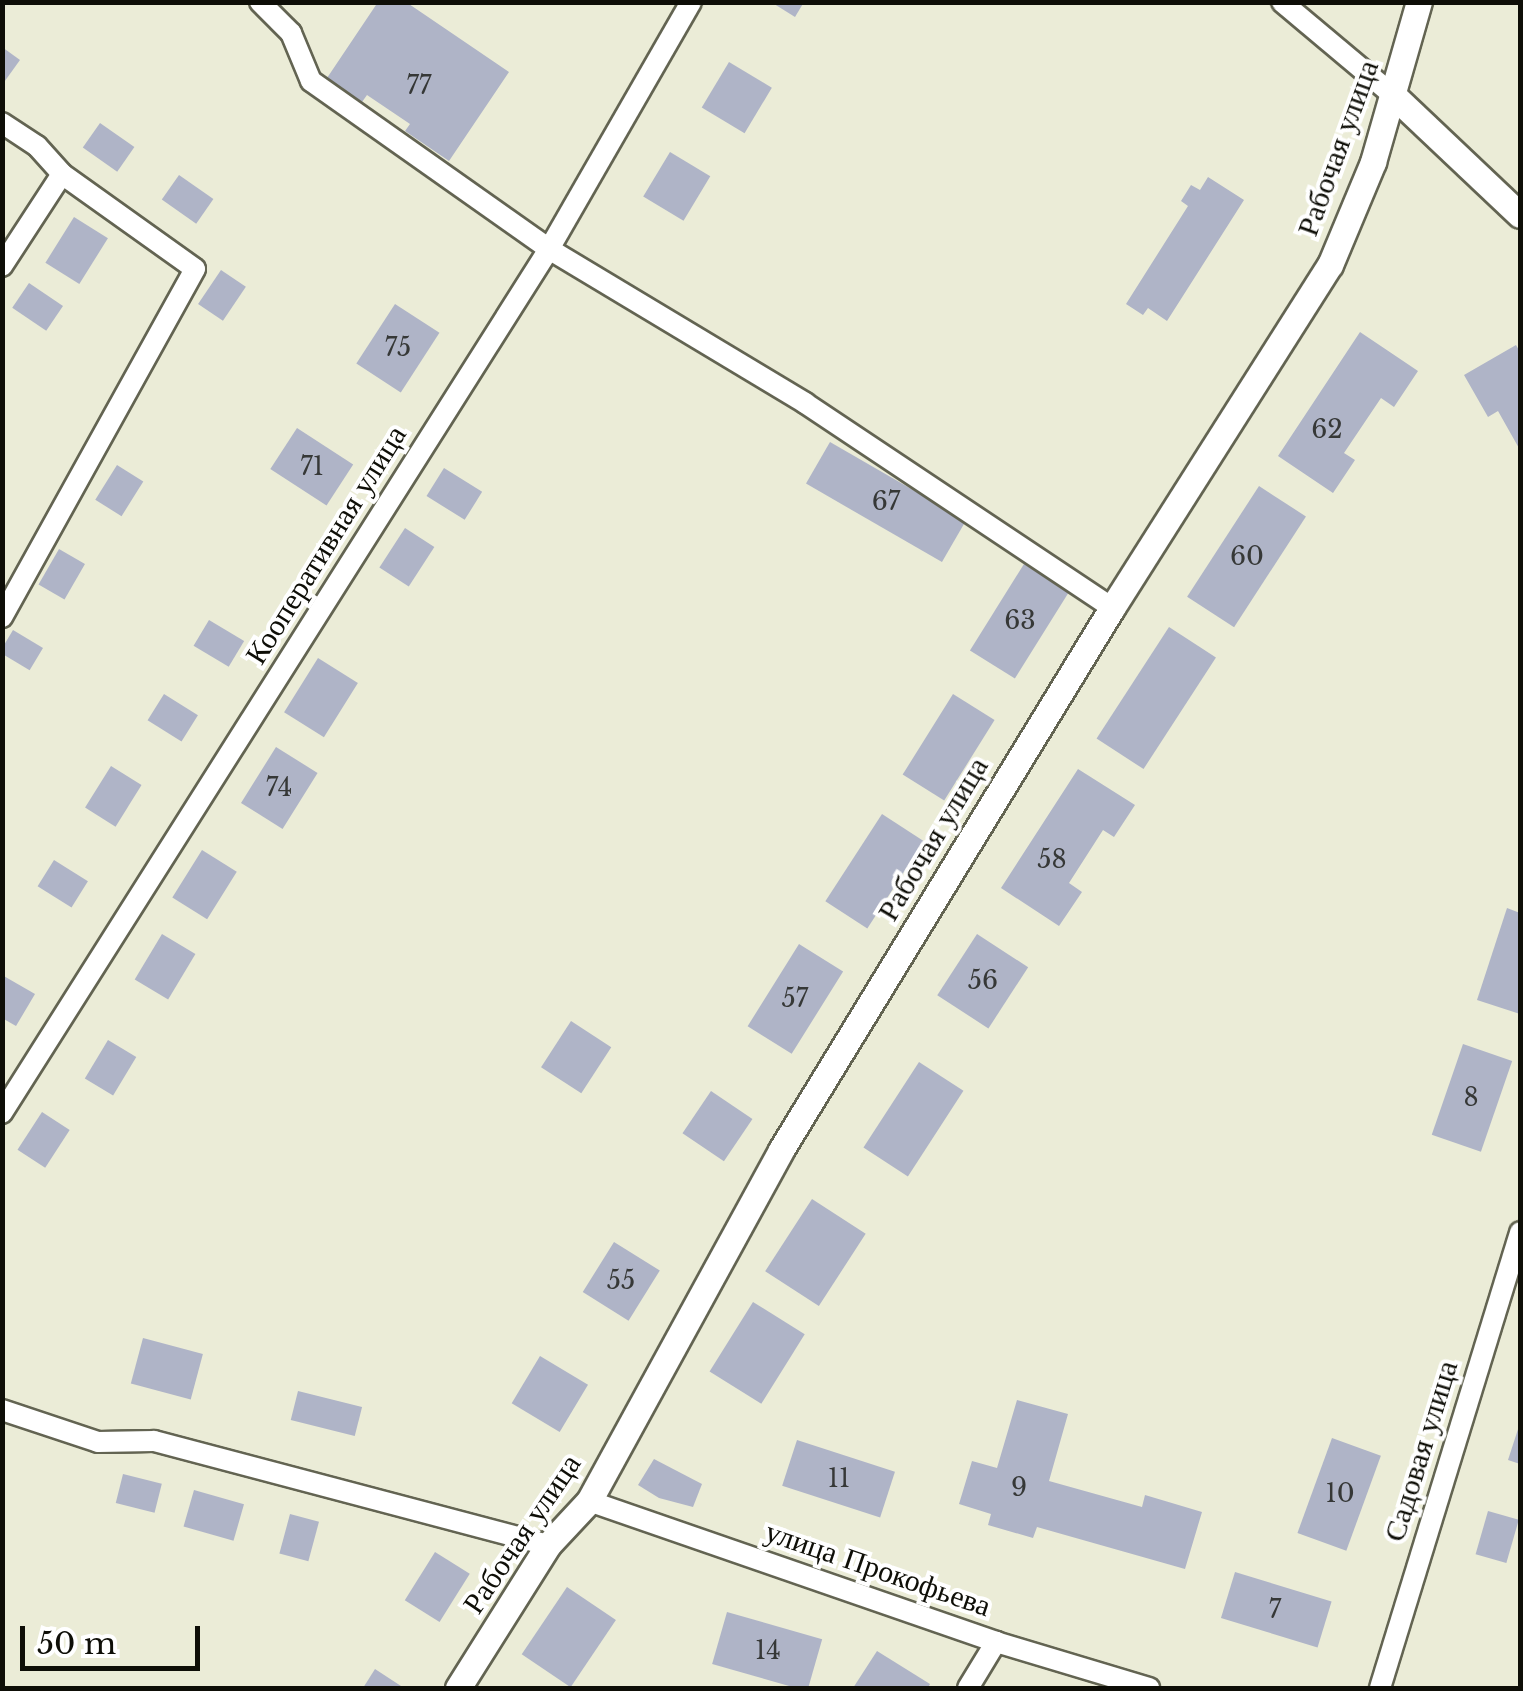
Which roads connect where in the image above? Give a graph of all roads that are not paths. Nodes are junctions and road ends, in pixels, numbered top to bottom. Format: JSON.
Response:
{"nodes":[{"id":1,"x":260,"y":2,"type":"edge"},
{"id":2,"x":691,"y":2,"type":"edge"},
{"id":3,"x":1282,"y":2,"type":"edge"},
{"id":4,"x":1419,"y":2,"type":"edge"},
{"id":5,"x":1394,"y":96,"type":"junction"},
{"id":6,"x":2,"y":123,"type":"edge"},
{"id":7,"x":62,"y":174,"type":"junction"},
{"id":8,"x":1520,"y":216,"type":"edge"},
{"id":9,"x":549,"y":249,"type":"junction"},
{"id":10,"x":2,"y":266,"type":"edge"},
{"id":11,"x":1112,"y":608,"type":"junction"},
{"id":12,"x":2,"y":617,"type":"edge"},
{"id":13,"x":2,"y":1113,"type":"edge"},
{"id":14,"x":1520,"y":1232,"type":"edge"},
{"id":15,"x":2,"y":1410,"type":"edge"},
{"id":16,"x":589,"y":1501,"type":"junction"},
{"id":17,"x":548,"y":1545,"type":"junction"},
{"id":18,"x":996,"y":1642,"type":"junction"},
{"id":19,"x":458,"y":1688,"type":"edge"},
{"id":20,"x":968,"y":1688,"type":"edge"},
{"id":21,"x":1150,"y":1688,"type":"edge"},
{"id":22,"x":1380,"y":1688,"type":"edge"}],
"edges":[{"from":1,"to":9,"type":"street"},
{"from":2,"to":9,"type":"street","name":"Кооперативная улица"},
{"from":3,"to":5,"type":"street"},
{"from":4,"to":5,"type":"street","name":"Рабочая улица"},
{"from":5,"to":8,"type":"street"},
{"from":5,"to":11,"type":"street","name":"Рабочая улица"},
{"from":6,"to":7,"type":"street"},
{"from":7,"to":10,"type":"street"},
{"from":7,"to":12,"type":"street"},
{"from":9,"to":11,"type":"street"},
{"from":9,"to":13,"type":"street","name":"Кооперативная улица"},
{"from":11,"to":16,"type":"street","name":"Рабочая улица"},
{"from":14,"to":22,"type":"street","name":"Садовая улица"},
{"from":15,"to":17,"type":"street"},
{"from":16,"to":17,"type":"street","name":"Рабочая улица"},
{"from":16,"to":18,"type":"street","name":"улица Прокофьева"},
{"from":17,"to":19,"type":"street","name":"Рабочая улица"},
{"from":18,"to":20,"type":"street"},
{"from":18,"to":21,"type":"street","name":"улица Прокофьева"}]}
